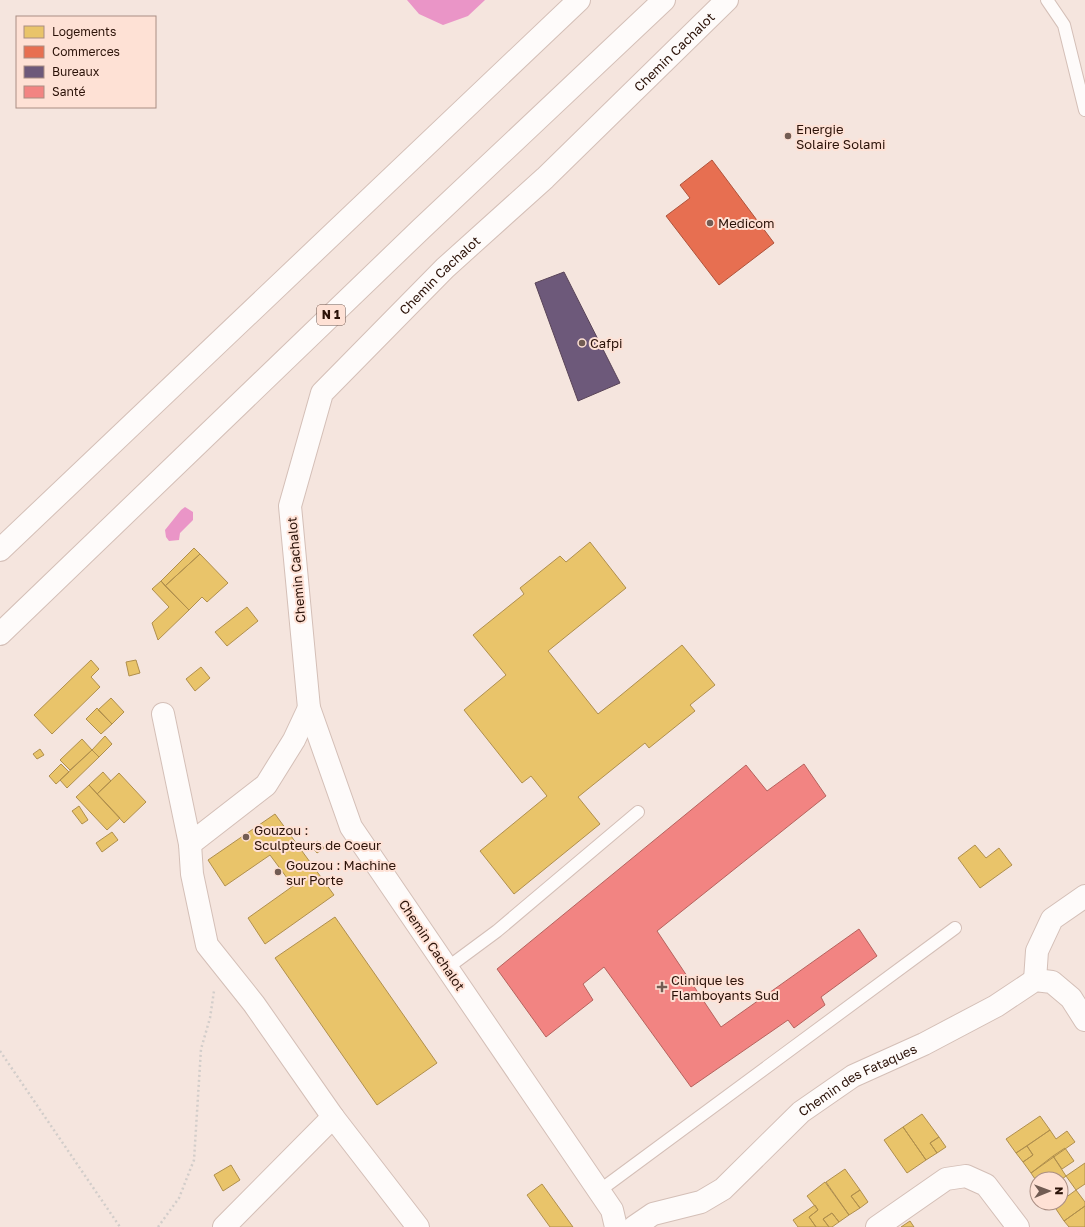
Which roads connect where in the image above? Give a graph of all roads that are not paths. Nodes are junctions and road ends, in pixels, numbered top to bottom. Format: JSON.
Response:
{"nodes":[{"id":1,"x":579,"y":0,"type":"edge"},
{"id":2,"x":664,"y":0,"type":"edge"},
{"id":3,"x":727,"y":0,"type":"edge"},
{"id":4,"x":1047,"y":0,"type":"edge"},
{"id":5,"x":1085,"y":110,"type":"edge"},
{"id":6,"x":0,"y":550,"type":"edge"},
{"id":7,"x":0,"y":634,"type":"edge"},
{"id":8,"x":309,"y":708,"type":"junction"},
{"id":9,"x":163,"y":714,"type":"dead end"},
{"id":10,"x":638,"y":812,"type":"dead end"},
{"id":11,"x":190,"y":844,"type":"junction"},
{"id":12,"x":1085,"y":896,"type":"edge"},
{"id":13,"x":955,"y":928,"type":"dead end"},
{"id":14,"x":447,"y":968,"type":"junction"},
{"id":15,"x":1035,"y":980,"type":"junction"},
{"id":16,"x":1085,"y":1020,"type":"edge"},
{"id":17,"x":333,"y":1117,"type":"junction"},
{"id":18,"x":599,"y":1192,"type":"junction"},
{"id":19,"x":224,"y":1227,"type":"edge"},
{"id":20,"x":418,"y":1227,"type":"edge"},
{"id":21,"x":616,"y":1227,"type":"edge"},
{"id":22,"x":634,"y":1227,"type":"edge"},
{"id":23,"x":877,"y":1227,"type":"edge"},
{"id":24,"x":1018,"y":1227,"type":"edge"}],
"edges":[{"from":1,"to":6,"type":"main road"},
{"from":2,"to":7,"type":"main road","number":"N 1"},
{"from":3,"to":8,"type":"main road","name":"Chemin Cachalot"},
{"from":4,"to":5,"type":"lane"},
{"from":8,"to":11,"type":"main road"},
{"from":8,"to":14,"type":"main road","name":"Chemin Cachalot"},
{"from":9,"to":11,"type":"main road"},
{"from":10,"to":14,"type":"lane"},
{"from":11,"to":17,"type":"main road"},
{"from":12,"to":15,"type":"main road"},
{"from":13,"to":18,"type":"lane"},
{"from":14,"to":18,"type":"main road","name":"Chemin Cachalot"},
{"from":15,"to":16,"type":"main road"},
{"from":15,"to":22,"type":"main road","name":"Chemin des Fataques"},
{"from":17,"to":19,"type":"main road"},
{"from":17,"to":20,"type":"main road"},
{"from":18,"to":21,"type":"main road","name":"Chemin Cachalot"},
{"from":23,"to":24,"type":"main road"}]}
